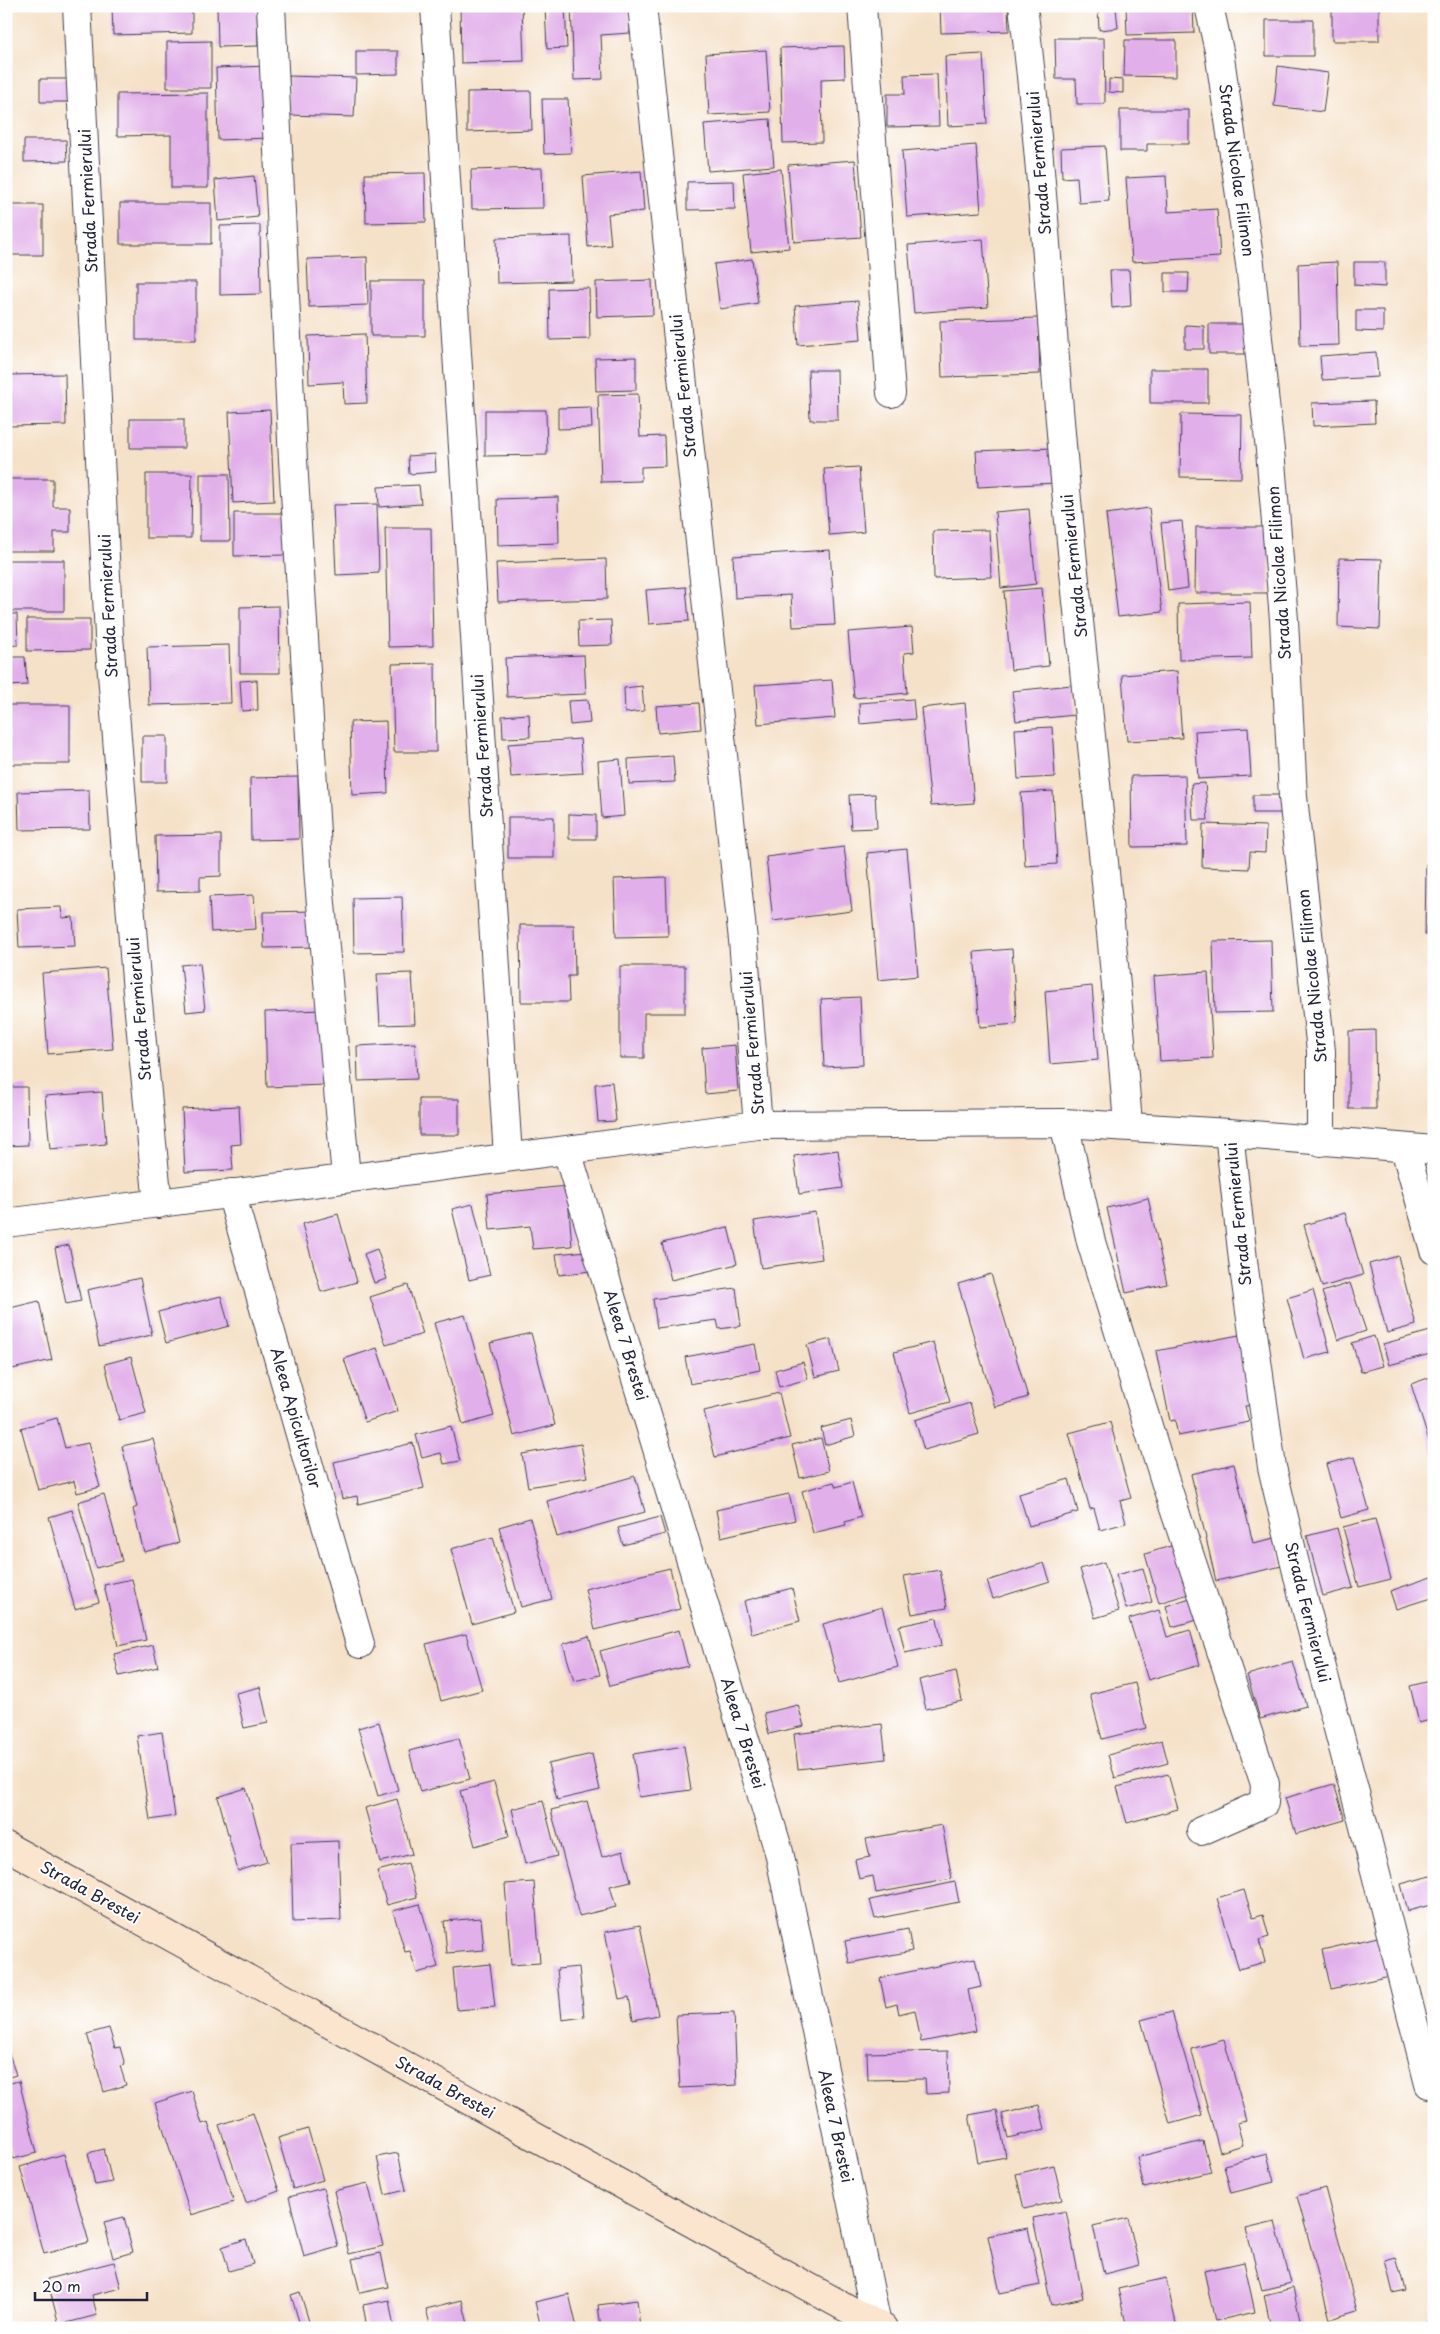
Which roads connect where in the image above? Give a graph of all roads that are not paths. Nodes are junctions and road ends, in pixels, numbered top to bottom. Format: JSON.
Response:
{"nodes":[{"id":1,"x":77,"y":6,"type":"edge"},
{"id":2,"x":272,"y":6,"type":"edge"},
{"id":3,"x":435,"y":6,"type":"edge"},
{"id":4,"x":642,"y":6,"type":"edge"},
{"id":5,"x":862,"y":6,"type":"edge"},
{"id":6,"x":1023,"y":6,"type":"edge"},
{"id":7,"x":1209,"y":6,"type":"edge"},
{"id":8,"x":891,"y":393,"type":"dead end"},
{"id":9,"x":1064,"y":1123,"type":"junction"},
{"id":10,"x":758,"y":1125,"type":"junction"},
{"id":11,"x":1128,"y":1126,"type":"junction"},
{"id":12,"x":1229,"y":1133,"type":"junction"},
{"id":13,"x":1321,"y":1142,"type":"junction"},
{"id":14,"x":1405,"y":1148,"type":"junction"},
{"id":15,"x":1434,"y":1150,"type":"edge"},
{"id":16,"x":567,"y":1151,"type":"junction"},
{"id":17,"x":508,"y":1157,"type":"junction"},
{"id":18,"x":346,"y":1177,"type":"junction"},
{"id":19,"x":231,"y":1193,"type":"junction"},
{"id":20,"x":158,"y":1204,"type":"junction"},
{"id":21,"x":6,"y":1223,"type":"edge"},
{"id":22,"x":1434,"y":1250,"type":"edge"},
{"id":23,"x":360,"y":1644,"type":"dead end"},
{"id":24,"x":1201,"y":1831,"type":"dead end"},
{"id":25,"x":6,"y":1846,"type":"edge"},
{"id":26,"x":1429,"y":2084,"type":"dead end"},
{"id":27,"x":880,"y":2326,"type":"edge"}],
"edges":[{"from":1,"to":20,"type":"street","name":"Strada Fermierului"},
{"from":2,"to":18,"type":"street"},
{"from":3,"to":17,"type":"street","name":"Strada Fermierului"},
{"from":4,"to":10,"type":"street","name":"Strada Fermierului"},
{"from":5,"to":8,"type":"street"},
{"from":6,"to":11,"type":"street","name":"Strada Fermierului"},
{"from":7,"to":13,"type":"street","name":"Strada Nicolae Filimon"},
{"from":9,"to":10,"type":"street","name":"Strada Fermierului"},
{"from":9,"to":11,"type":"street","name":"Strada Fermierului"},
{"from":9,"to":24,"type":"street"},
{"from":10,"to":16,"type":"street","name":"Strada Fermierului"},
{"from":11,"to":12,"type":"street","name":"Strada Fermierului"},
{"from":12,"to":13,"type":"street","name":"Strada Fermierului"},
{"from":12,"to":26,"type":"street","name":"Strada Fermierului"},
{"from":13,"to":14,"type":"street","name":"Strada Fermierului"},
{"from":14,"to":15,"type":"street","name":"Strada Fermierului"},
{"from":14,"to":22,"type":"street"},
{"from":16,"to":17,"type":"street","name":"Strada Fermierului"},
{"from":16,"to":27,"type":"street","name":"Aleea 7 Brestei"},
{"from":17,"to":18,"type":"street","name":"Strada Fermierului"},
{"from":18,"to":19,"type":"street","name":"Strada Fermierului"},
{"from":19,"to":20,"type":"street","name":"Strada Fermierului"},
{"from":19,"to":23,"type":"street","name":"Aleea Apicultorilor"},
{"from":20,"to":21,"type":"street","name":"Strada Fermierului"},
{"from":25,"to":27,"type":"main road","name":"Strada Brestei"}]}
